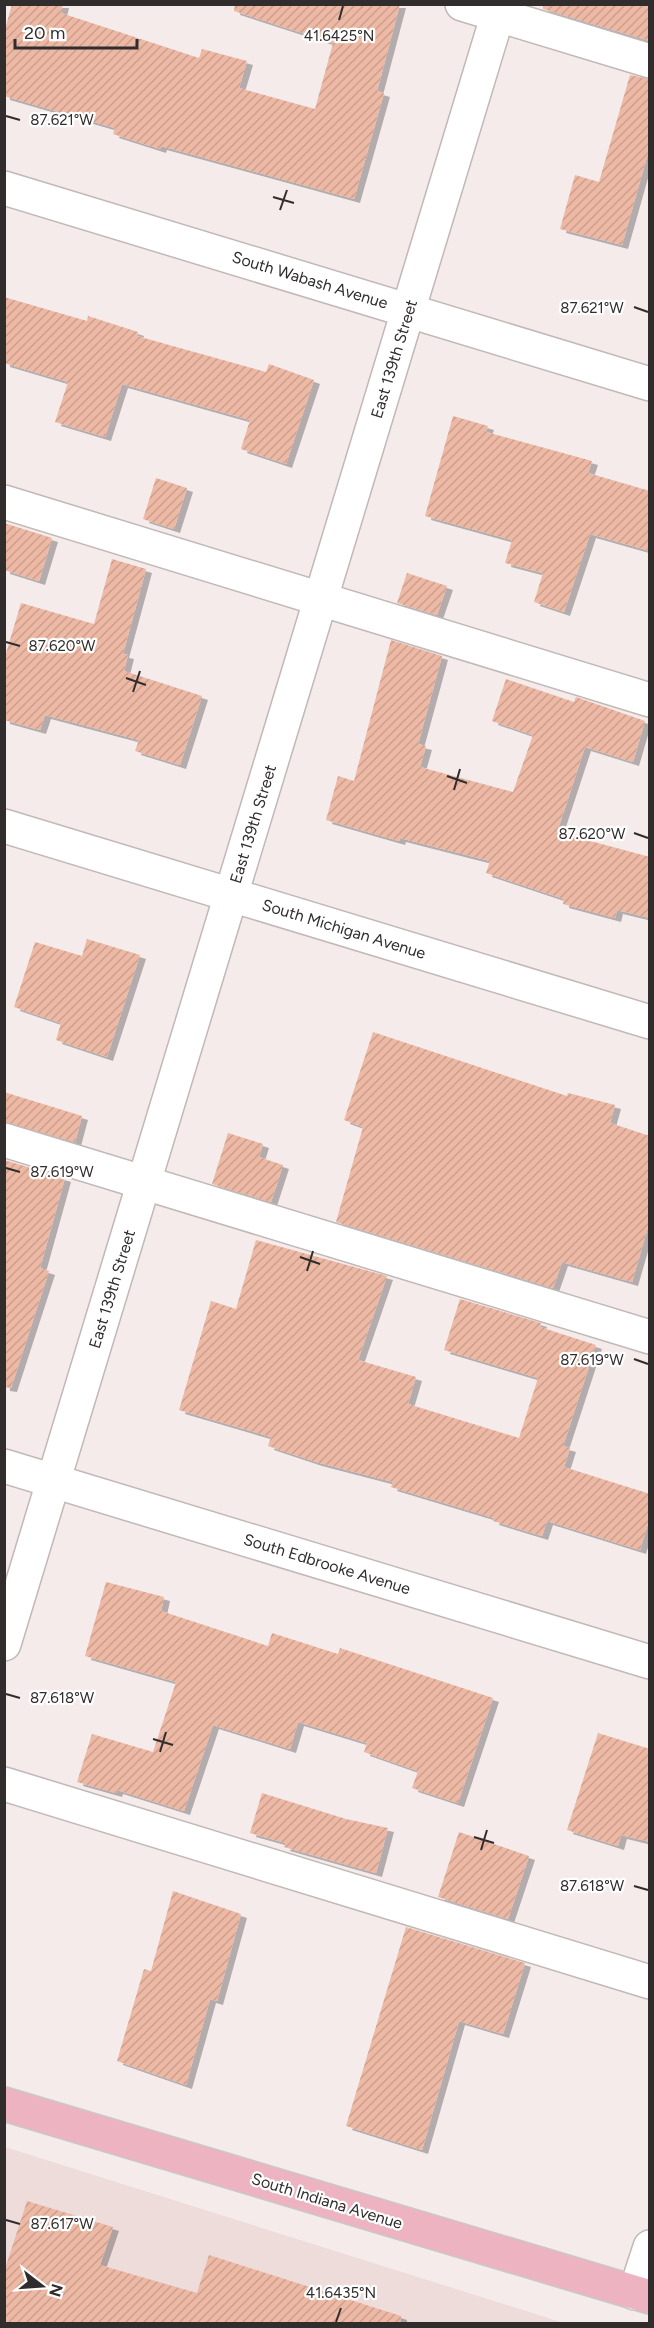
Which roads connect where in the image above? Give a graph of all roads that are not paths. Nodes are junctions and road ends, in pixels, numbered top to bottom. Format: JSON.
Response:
{"nodes":[{"id":1,"x":462,"y":4,"type":"edge"},
{"id":2,"x":500,"y":10,"type":"edge"},
{"id":3,"x":650,"y":61,"type":"edge"},
{"id":4,"x":4,"y":188,"type":"edge"},
{"id":5,"x":408,"y":310,"type":"junction"},
{"id":6,"x":650,"y":384,"type":"edge"},
{"id":7,"x":4,"y":502,"type":"edge"},
{"id":8,"x":321,"y":599,"type":"junction"},
{"id":9,"x":650,"y":700,"type":"edge"},
{"id":10,"x":4,"y":826,"type":"edge"},
{"id":11,"x":232,"y":895,"type":"junction"},
{"id":12,"x":650,"y":1022,"type":"edge"},
{"id":13,"x":4,"y":1140,"type":"edge"},
{"id":14,"x":145,"y":1183,"type":"junction"},
{"id":15,"x":650,"y":1337,"type":"edge"},
{"id":16,"x":4,"y":1466,"type":"edge"},
{"id":17,"x":54,"y":1481,"type":"junction"},
{"id":18,"x":4,"y":1644,"type":"edge"},
{"id":19,"x":650,"y":1662,"type":"edge"},
{"id":20,"x":4,"y":1784,"type":"edge"},
{"id":21,"x":650,"y":1982,"type":"edge"},
{"id":22,"x":4,"y":2104,"type":"edge"},
{"id":23,"x":650,"y":2247,"type":"edge"},
{"id":24,"x":642,"y":2295,"type":"edge"}],
"edges":[{"from":1,"to":2,"type":"street"},
{"from":2,"to":3,"type":"street"},
{"from":2,"to":5,"type":"street","name":"East 139th Street"},
{"from":4,"to":5,"type":"street","name":"South Wabash Avenue"},
{"from":5,"to":6,"type":"street","name":"South Wabash Avenue"},
{"from":5,"to":8,"type":"street","name":"East 139th Street"},
{"from":7,"to":8,"type":"street"},
{"from":8,"to":9,"type":"street"},
{"from":8,"to":11,"type":"street","name":"East 139th Street"},
{"from":10,"to":11,"type":"street","name":"South Michigan Avenue"},
{"from":11,"to":12,"type":"street","name":"South Michigan Avenue"},
{"from":11,"to":14,"type":"street","name":"East 139th Street"},
{"from":13,"to":14,"type":"street"},
{"from":14,"to":15,"type":"street"},
{"from":14,"to":17,"type":"street","name":"East 139th Street"},
{"from":16,"to":17,"type":"street","name":"South Edbrooke Avenue"},
{"from":17,"to":18,"type":"street","name":"East 139th Street"},
{"from":17,"to":19,"type":"street","name":"South Edbrooke Avenue"},
{"from":20,"to":21,"type":"street"},
{"from":22,"to":24,"type":"main road","name":"South Indiana Avenue"},
{"from":23,"to":24,"type":"street"}]}
